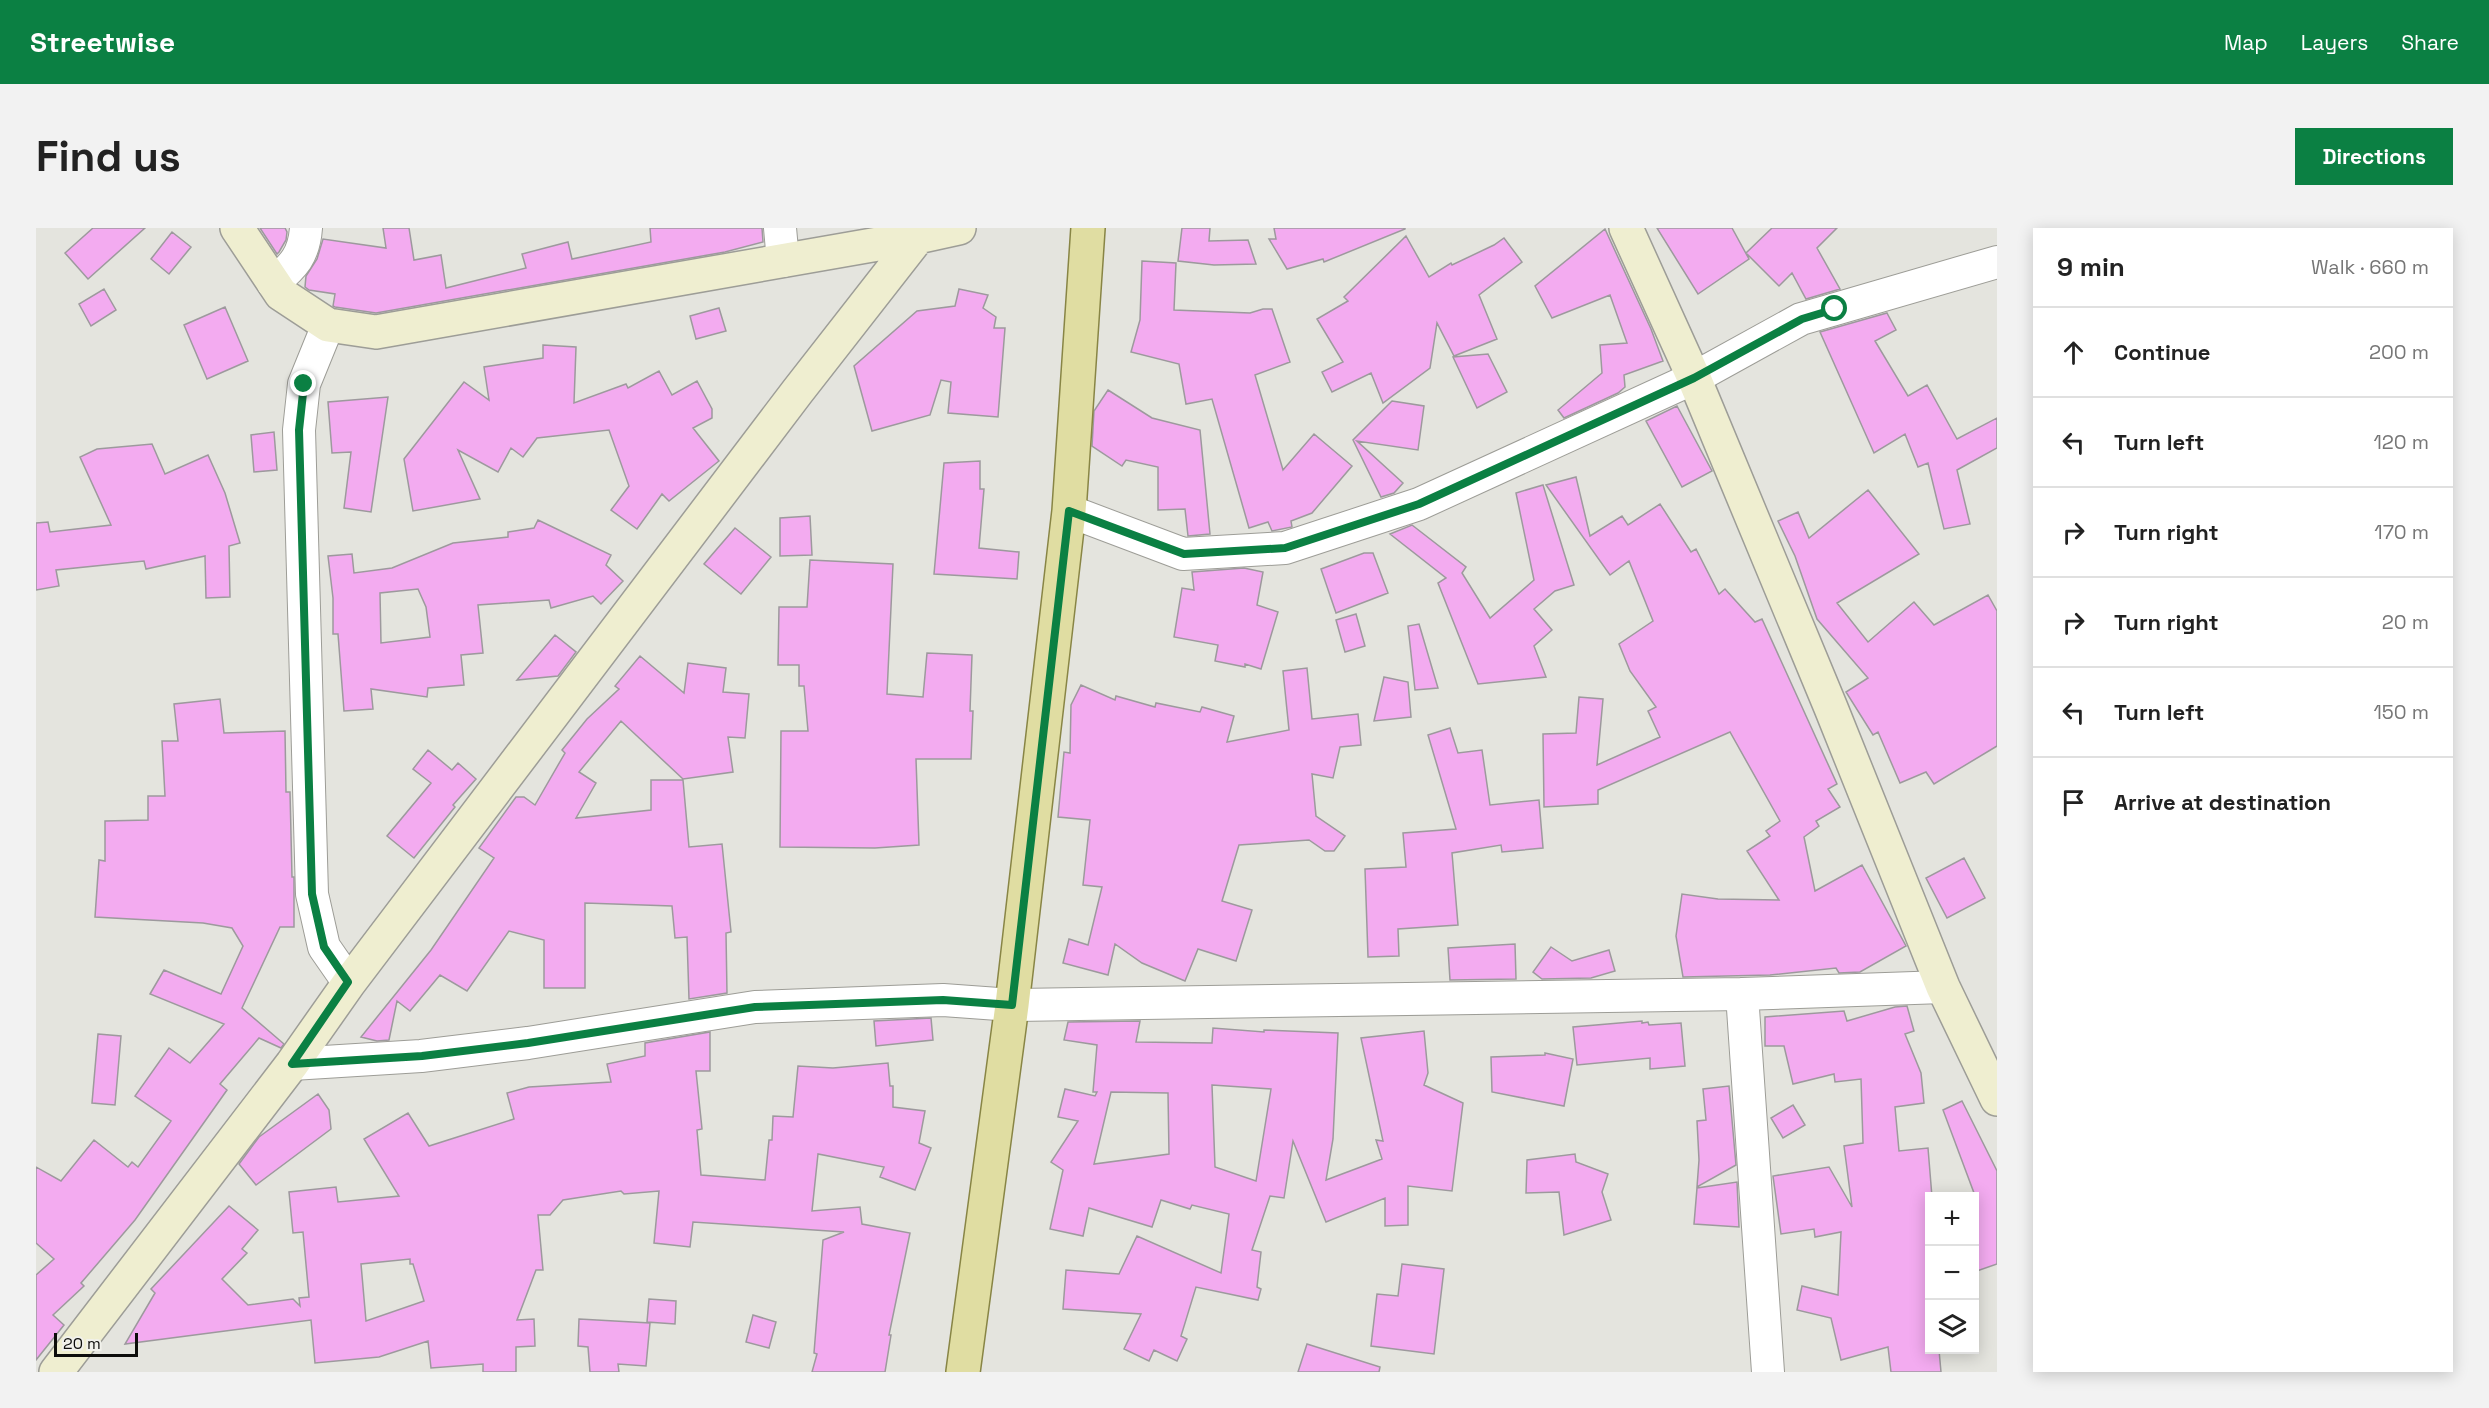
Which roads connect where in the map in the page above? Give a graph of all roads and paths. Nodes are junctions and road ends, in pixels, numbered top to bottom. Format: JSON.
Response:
{"nodes":[{"id":1,"x":237,"y":228,"type":"edge"},
{"id":2,"x":306,"y":228,"type":"edge"},
{"id":3,"x":780,"y":228,"type":"edge"},
{"id":4,"x":959,"y":228,"type":"edge"},
{"id":5,"x":1088,"y":228,"type":"edge"},
{"id":6,"x":1626,"y":228,"type":"edge"},
{"id":7,"x":918,"y":237,"type":"junction"},
{"id":8,"x":783,"y":261,"type":"junction"},
{"id":9,"x":1997,"y":262,"type":"edge"},
{"id":10,"x":273,"y":282,"type":"junction"},
{"id":11,"x":328,"y":324,"type":"junction"},
{"id":12,"x":1694,"y":378,"type":"junction"},
{"id":13,"x":1069,"y":511,"type":"junction"},
{"id":14,"x":348,"y":982,"type":"junction"},
{"id":15,"x":1943,"y":987,"type":"junction"},
{"id":16,"x":1743,"y":994,"type":"junction"},
{"id":17,"x":1012,"y":1005,"type":"junction"},
{"id":18,"x":292,"y":1064,"type":"junction"},
{"id":19,"x":1997,"y":1099,"type":"edge"},
{"id":20,"x":56,"y":1372,"type":"edge"},
{"id":21,"x":963,"y":1372,"type":"edge"},
{"id":22,"x":1768,"y":1372,"type":"edge"}],
"edges":[{"from":1,"to":10,"type":"street"},
{"from":2,"to":10,"type":"street"},
{"from":3,"to":8,"type":"street"},
{"from":4,"to":7,"type":"street"},
{"from":5,"to":13,"type":"main road"},
{"from":6,"to":12,"type":"street"},
{"from":7,"to":8,"type":"street"},
{"from":7,"to":14,"type":"street"},
{"from":8,"to":11,"type":"street"},
{"from":9,"to":12,"type":"street"},
{"from":10,"to":11,"type":"street"},
{"from":11,"to":14,"type":"street"},
{"from":12,"to":13,"type":"street"},
{"from":12,"to":15,"type":"street"},
{"from":13,"to":17,"type":"main road"},
{"from":14,"to":18,"type":"street"},
{"from":15,"to":16,"type":"street"},
{"from":15,"to":19,"type":"street"},
{"from":16,"to":17,"type":"street"},
{"from":16,"to":22,"type":"street"},
{"from":17,"to":18,"type":"street"},
{"from":17,"to":21,"type":"main road"},
{"from":18,"to":20,"type":"street"}]}
